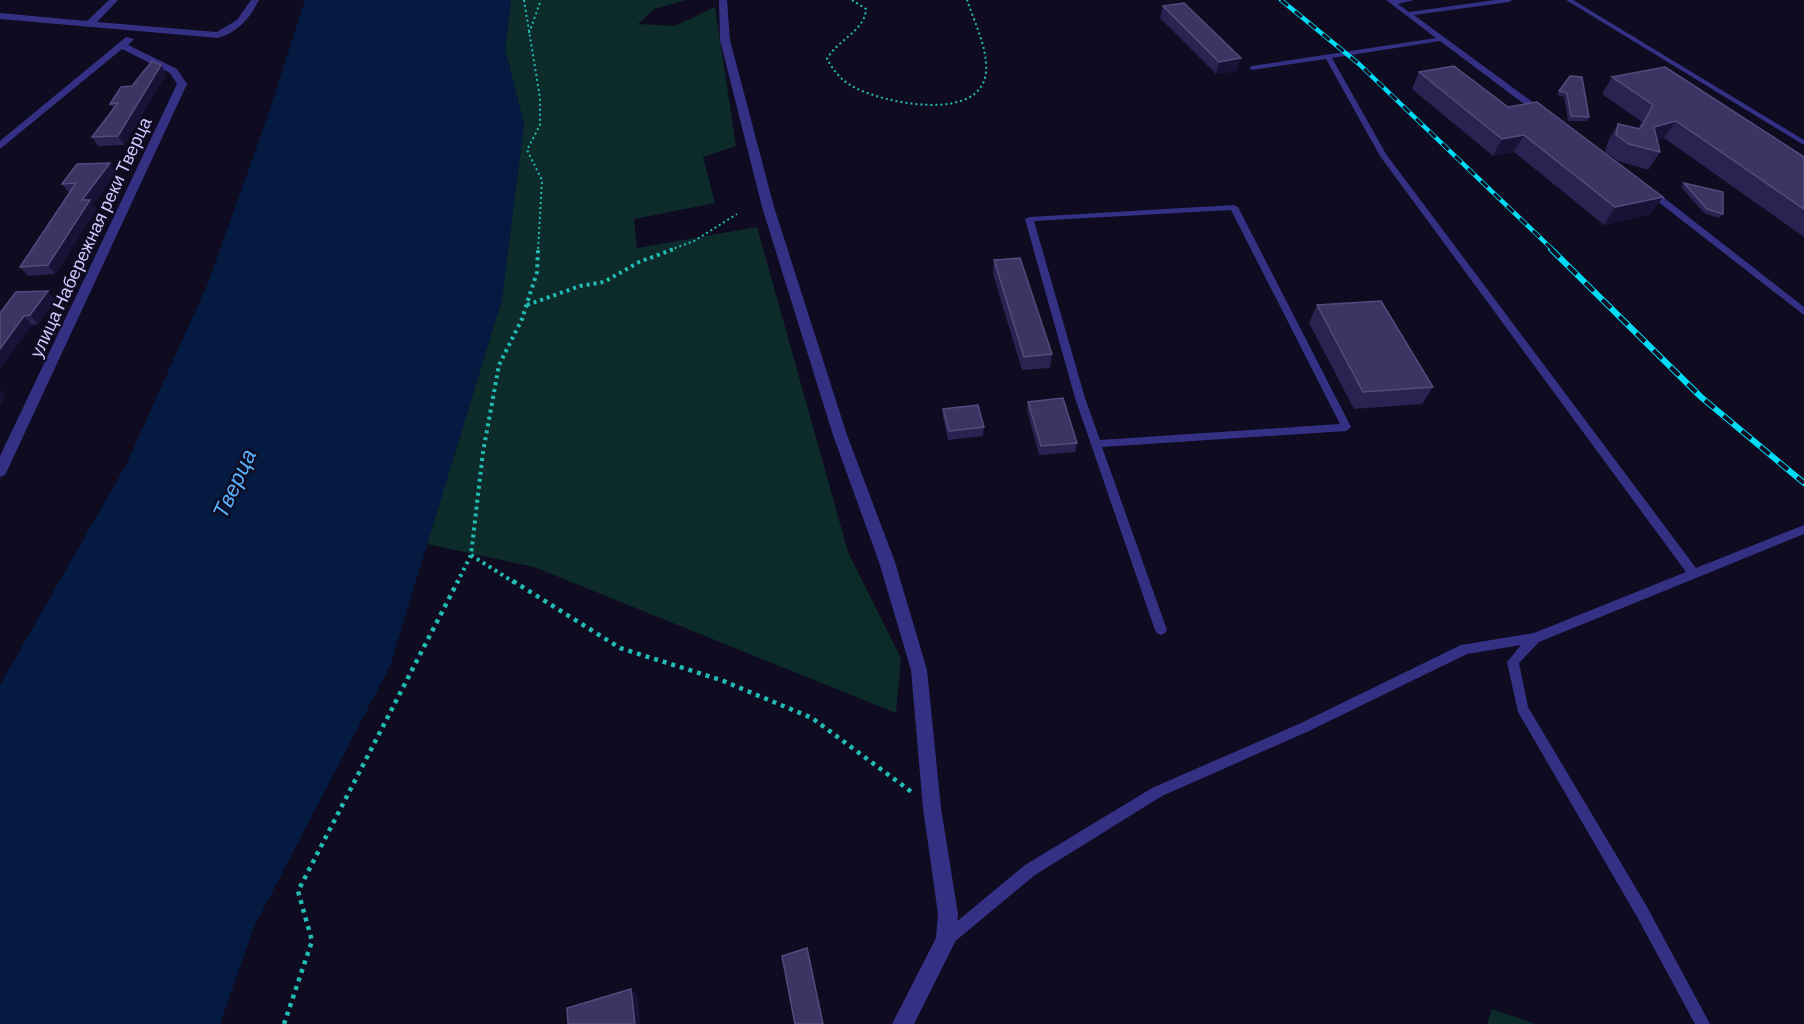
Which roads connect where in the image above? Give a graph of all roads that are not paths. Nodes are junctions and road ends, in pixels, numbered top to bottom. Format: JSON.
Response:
{"nodes":[{"id":1,"x":114,"y":0,"type":"edge"},
{"id":2,"x":255,"y":0,"type":"edge"},
{"id":3,"x":723,"y":0,"type":"edge"},
{"id":4,"x":1411,"y":0,"type":"edge"},
{"id":5,"x":1509,"y":0,"type":"edge"},
{"id":6,"x":1569,"y":0,"type":"edge"},
{"id":7,"x":1391,"y":2,"type":"edge"},
{"id":8,"x":1408,"y":15,"type":"junction"},
{"id":9,"x":0,"y":16,"type":"edge"},
{"id":10,"x":90,"y":23,"type":"junction"},
{"id":11,"x":139,"y":28,"type":"junction"},
{"id":12,"x":1441,"y":39,"type":"junction"},
{"id":13,"x":123,"y":46,"type":"junction"},
{"id":14,"x":1328,"y":56,"type":"junction"},
{"id":15,"x":1252,"y":68,"type":"dead end"},
{"id":16,"x":1544,"y":114,"type":"edge"},
{"id":17,"x":1804,"y":143,"type":"edge"},
{"id":18,"x":0,"y":146,"type":"edge"},
{"id":19,"x":1647,"y":190,"type":"edge"},
{"id":20,"x":1804,"y":312,"type":"edge"},
{"id":21,"x":1096,"y":444,"type":"junction"},
{"id":22,"x":0,"y":471,"type":"edge"},
{"id":23,"x":1804,"y":529,"type":"edge"},
{"id":24,"x":1694,"y":574,"type":"junction"},
{"id":25,"x":1161,"y":630,"type":"dead end"},
{"id":26,"x":1535,"y":638,"type":"junction"},
{"id":27,"x":946,"y":940,"type":"junction"},
{"id":28,"x":903,"y":1024,"type":"edge"},
{"id":29,"x":1703,"y":1024,"type":"edge"}],
"edges":[{"from":1,"to":10,"type":"street"},
{"from":2,"to":11,"type":"street"},
{"from":3,"to":27,"type":"street"},
{"from":4,"to":7,"type":"lane"},
{"from":5,"to":8,"type":"lane"},
{"from":6,"to":17,"type":"lane"},
{"from":7,"to":8,"type":"lane"},
{"from":8,"to":12,"type":"lane"},
{"from":9,"to":10,"type":"street"},
{"from":10,"to":11,"type":"street"},
{"from":11,"to":13,"type":"street"},
{"from":12,"to":14,"type":"lane"},
{"from":12,"to":16,"type":"lane"},
{"from":13,"to":18,"type":"street"},
{"from":13,"to":22,"type":"street","name":"улица Набережная реки Тверца"},
{"from":14,"to":15,"type":"lane"},
{"from":14,"to":24,"type":"lane"},
{"from":19,"to":20,"type":"lane"},
{"from":21,"to":21,"type":"lane"},
{"from":21,"to":25,"type":"lane"},
{"from":23,"to":24,"type":"lane"},
{"from":24,"to":26,"type":"lane"},
{"from":26,"to":27,"type":"lane"},
{"from":26,"to":29,"type":"lane"},
{"from":27,"to":28,"type":"street"}]}
